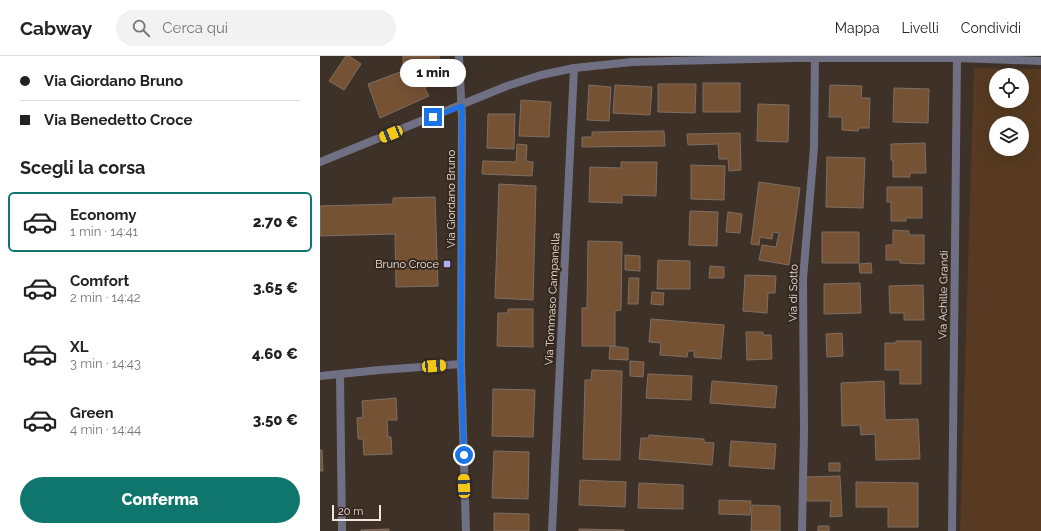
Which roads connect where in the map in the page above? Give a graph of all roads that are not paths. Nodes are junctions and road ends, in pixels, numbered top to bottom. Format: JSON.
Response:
{"nodes":[{"id":1,"x":459,"y":56,"type":"edge"},
{"id":2,"x":815,"y":57,"type":"edge"},
{"id":3,"x":957,"y":58,"type":"junction"},
{"id":4,"x":1041,"y":60,"type":"edge"},
{"id":5,"x":574,"y":68,"type":"junction"},
{"id":6,"x":462,"y":106,"type":"junction"},
{"id":7,"x":320,"y":162,"type":"edge"},
{"id":8,"x":461,"y":364,"type":"junction"},
{"id":9,"x":340,"y":374,"type":"junction"},
{"id":10,"x":320,"y":376,"type":"edge"},
{"id":11,"x":342,"y":531,"type":"edge"},
{"id":12,"x":466,"y":531,"type":"edge"},
{"id":13,"x":552,"y":531,"type":"edge"},
{"id":14,"x":802,"y":531,"type":"edge"},
{"id":15,"x":952,"y":531,"type":"edge"}],
"edges":[{"from":1,"to":6,"type":"street","name":"Via Giordano Bruno"},
{"from":2,"to":3,"type":"street"},
{"from":2,"to":5,"type":"street"},
{"from":2,"to":14,"type":"street","name":"Via di Sotto"},
{"from":3,"to":4,"type":"street"},
{"from":3,"to":15,"type":"street","name":"Via Achille Grandi"},
{"from":5,"to":6,"type":"street"},
{"from":5,"to":13,"type":"street","name":"Via Tommaso Campanella"},
{"from":6,"to":7,"type":"street"},
{"from":6,"to":8,"type":"street","name":"Via Giordano Bruno"},
{"from":8,"to":9,"type":"street"},
{"from":8,"to":12,"type":"street","name":"Via Giordano Bruno"},
{"from":9,"to":10,"type":"street"},
{"from":9,"to":11,"type":"street"}]}
